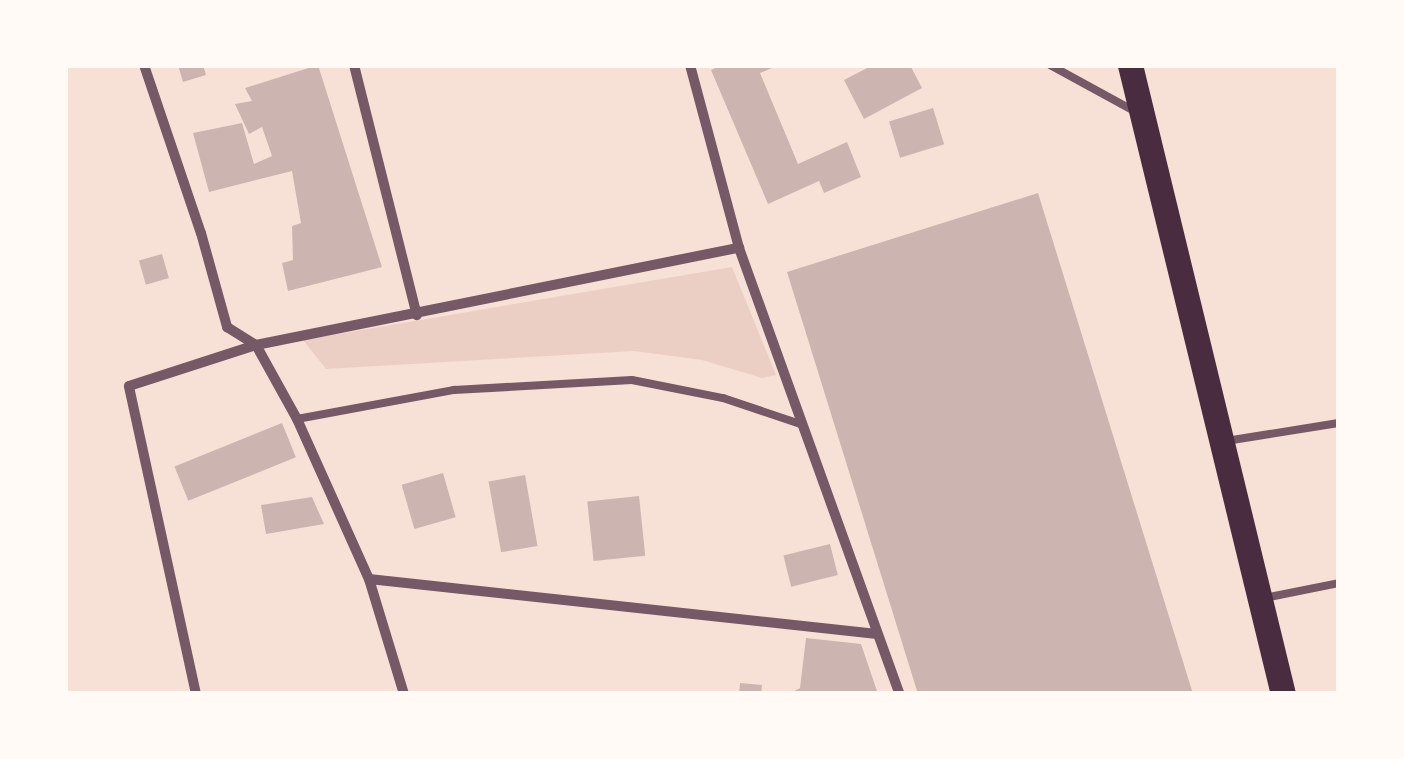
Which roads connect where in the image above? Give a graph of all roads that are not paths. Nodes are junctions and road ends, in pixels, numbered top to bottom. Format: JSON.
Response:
{"nodes":[{"id":1,"x":144,"y":65,"type":"edge"},
{"id":2,"x":354,"y":65,"type":"edge"},
{"id":3,"x":690,"y":65,"type":"edge"},
{"id":4,"x":1050,"y":65,"type":"edge"},
{"id":5,"x":1130,"y":65,"type":"edge"},
{"id":6,"x":1143,"y":116,"type":"junction"},
{"id":7,"x":739,"y":248,"type":"junction"},
{"id":8,"x":417,"y":316,"type":"junction"},
{"id":9,"x":256,"y":344,"type":"junction"},
{"id":10,"x":297,"y":419,"type":"junction"},
{"id":11,"x":1339,"y":423,"type":"edge"},
{"id":12,"x":803,"y":426,"type":"junction"},
{"id":13,"x":1222,"y":442,"type":"junction"},
{"id":14,"x":369,"y":578,"type":"junction"},
{"id":15,"x":1339,"y":584,"type":"edge"},
{"id":16,"x":1260,"y":599,"type":"junction"},
{"id":17,"x":877,"y":634,"type":"junction"},
{"id":18,"x":196,"y":694,"type":"edge"},
{"id":19,"x":404,"y":694,"type":"edge"},
{"id":20,"x":900,"y":694,"type":"edge"},
{"id":21,"x":1283,"y":694,"type":"edge"}],
"edges":[{"from":1,"to":9,"type":"street"},
{"from":2,"to":8,"type":"street"},
{"from":3,"to":7,"type":"street"},
{"from":4,"to":6,"type":"lane"},
{"from":5,"to":6,"type":"highway"},
{"from":6,"to":13,"type":"highway"},
{"from":7,"to":8,"type":"street"},
{"from":7,"to":12,"type":"street"},
{"from":8,"to":9,"type":"street"},
{"from":9,"to":10,"type":"street"},
{"from":9,"to":18,"type":"street"},
{"from":10,"to":12,"type":"lane"},
{"from":10,"to":14,"type":"street"},
{"from":11,"to":13,"type":"lane"},
{"from":12,"to":17,"type":"street"},
{"from":13,"to":16,"type":"highway"},
{"from":14,"to":17,"type":"street"},
{"from":14,"to":19,"type":"street"},
{"from":15,"to":16,"type":"lane"},
{"from":16,"to":21,"type":"highway"},
{"from":17,"to":20,"type":"street"}]}
